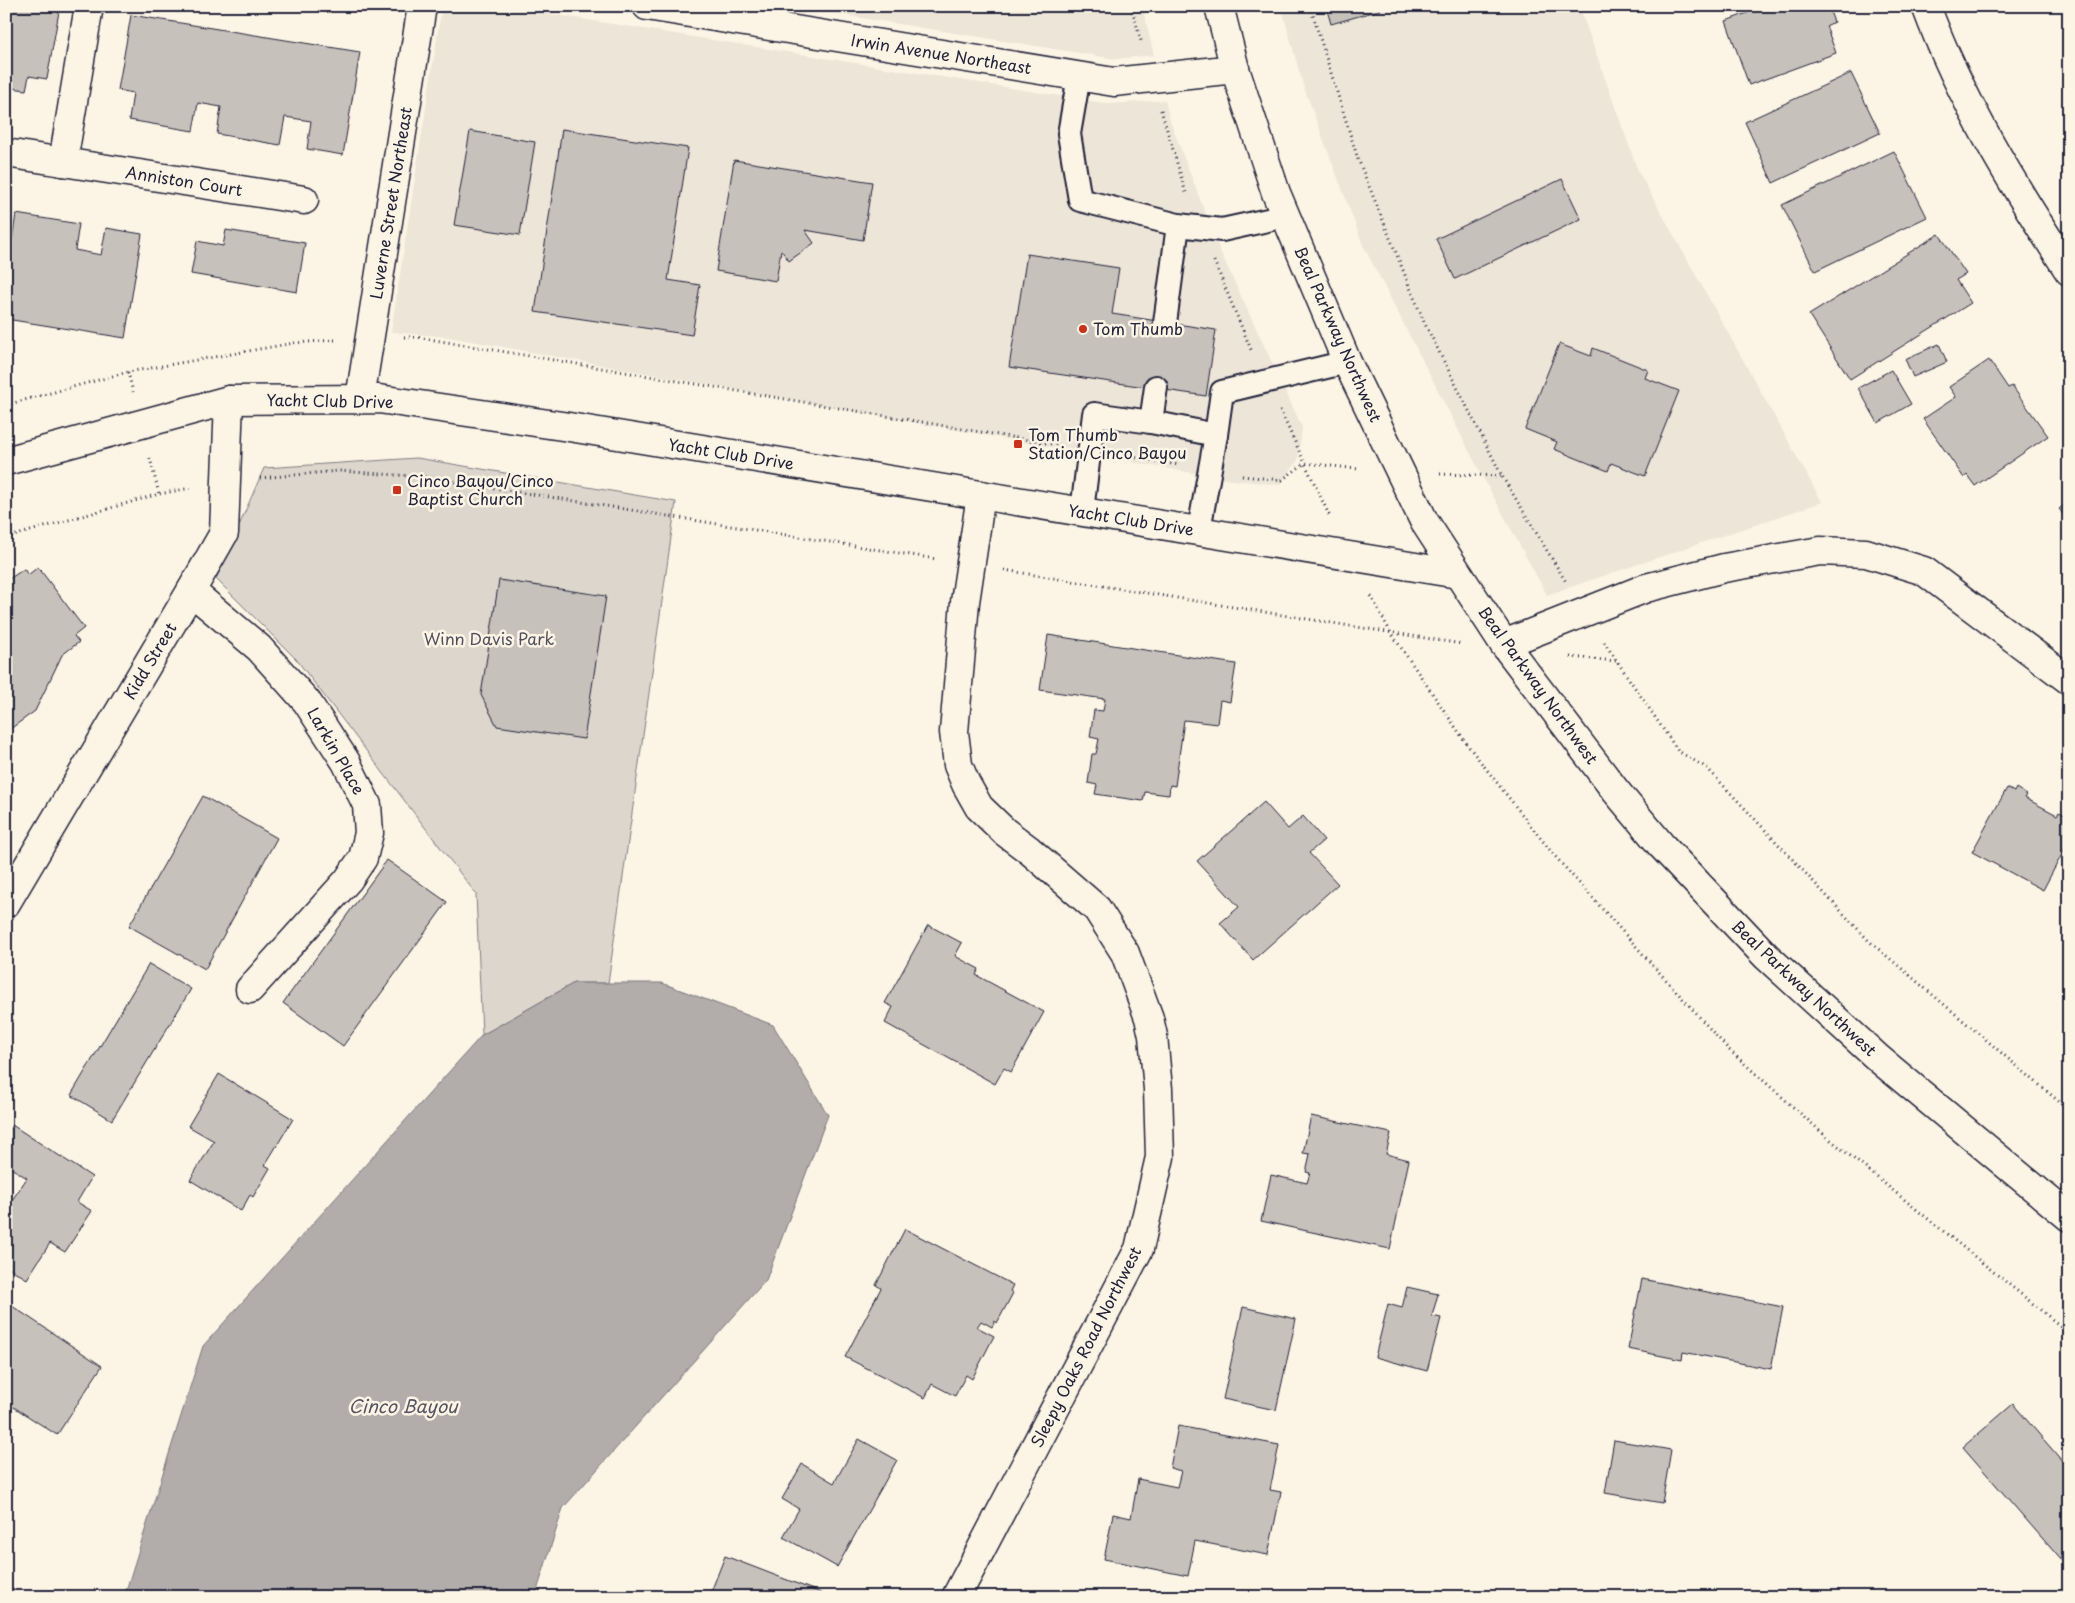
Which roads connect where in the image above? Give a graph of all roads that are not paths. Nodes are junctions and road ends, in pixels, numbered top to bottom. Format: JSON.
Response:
{"nodes":[{"id":1,"x":89,"y":6,"type":"edge"},
{"id":2,"x":422,"y":6,"type":"edge"},
{"id":3,"x":647,"y":6,"type":"edge"},
{"id":4,"x":1219,"y":6,"type":"edge"},
{"id":5,"x":1926,"y":6,"type":"edge"},
{"id":6,"x":721,"y":12,"type":"edge"},
{"id":7,"x":1235,"y":69,"type":"junction"},
{"id":8,"x":1079,"y":76,"type":"junction"},
{"id":9,"x":6,"y":153,"type":"edge"},
{"id":10,"x":63,"y":162,"type":"junction"},
{"id":11,"x":304,"y":200,"type":"dead end"},
{"id":12,"x":1286,"y":216,"type":"junction"},
{"id":13,"x":1178,"y":226,"type":"junction"},
{"id":14,"x":2069,"y":270,"type":"edge"},
{"id":15,"x":1165,"y":323,"type":"dead end"},
{"id":16,"x":1347,"y":362,"type":"junction"},
{"id":17,"x":1156,"y":387,"type":"dead end"},
{"id":18,"x":360,"y":399,"type":"junction"},
{"id":19,"x":229,"y":400,"type":"junction"},
{"id":20,"x":1151,"y":422,"type":"junction"},
{"id":21,"x":1216,"y":435,"type":"junction"},
{"id":22,"x":6,"y":461,"type":"edge"},
{"id":23,"x":980,"y":495,"type":"junction"},
{"id":24,"x":1082,"y":511,"type":"junction"},
{"id":25,"x":1198,"y":530,"type":"junction"},
{"id":26,"x":1458,"y":574,"type":"junction"},
{"id":27,"x":191,"y":591,"type":"junction"},
{"id":28,"x":1507,"y":648,"type":"junction"},
{"id":29,"x":2069,"y":680,"type":"edge"},
{"id":30,"x":6,"y":903,"type":"edge"},
{"id":31,"x":250,"y":989,"type":"dead end"},
{"id":32,"x":2069,"y":1217,"type":"edge"},
{"id":33,"x":956,"y":1597,"type":"edge"}],
"edges":[{"from":1,"to":10,"type":"street"},
{"from":2,"to":18,"type":"street","name":"Luverne Street Northeast"},
{"from":3,"to":6,"type":"street","name":"Irwin Avenue Northeast"},
{"from":4,"to":7,"type":"street","name":"Beal Parkway Northwest"},
{"from":5,"to":14,"type":"street"},
{"from":6,"to":8,"type":"street","name":"Irwin Avenue Northeast"},
{"from":7,"to":8,"type":"street","name":"Irwin Avenue Northeast"},
{"from":7,"to":12,"type":"street","name":"Beal Parkway Northwest"},
{"from":8,"to":13,"type":"lane"},
{"from":9,"to":10,"type":"street","name":"Anniston Court"},
{"from":10,"to":11,"type":"street","name":"Anniston Court"},
{"from":12,"to":13,"type":"lane"},
{"from":12,"to":16,"type":"street","name":"Beal Parkway Northwest"},
{"from":13,"to":15,"type":"lane"},
{"from":16,"to":21,"type":"lane"},
{"from":16,"to":26,"type":"street","name":"Beal Parkway Northwest"},
{"from":17,"to":20,"type":"lane"},
{"from":18,"to":19,"type":"street","name":"Yacht Club Drive"},
{"from":18,"to":23,"type":"street","name":"Yacht Club Drive"},
{"from":19,"to":22,"type":"street","name":"Yacht Club Drive"},
{"from":19,"to":27,"type":"street","name":"Kidd Street"},
{"from":20,"to":21,"type":"lane"},
{"from":20,"to":24,"type":"lane"},
{"from":21,"to":25,"type":"lane"},
{"from":23,"to":24,"type":"street","name":"Yacht Club Drive"},
{"from":23,"to":33,"type":"street","name":"Sleepy Oaks Road Northwest"},
{"from":24,"to":25,"type":"street","name":"Yacht Club Drive"},
{"from":25,"to":26,"type":"street","name":"Yacht Club Drive"},
{"from":26,"to":28,"type":"street","name":"Beal Parkway Northwest"},
{"from":27,"to":30,"type":"street","name":"Kidd Street"},
{"from":27,"to":31,"type":"street","name":"Larkin Place"},
{"from":28,"to":29,"type":"street"},
{"from":28,"to":32,"type":"street","name":"Beal Parkway Northwest"}]}
